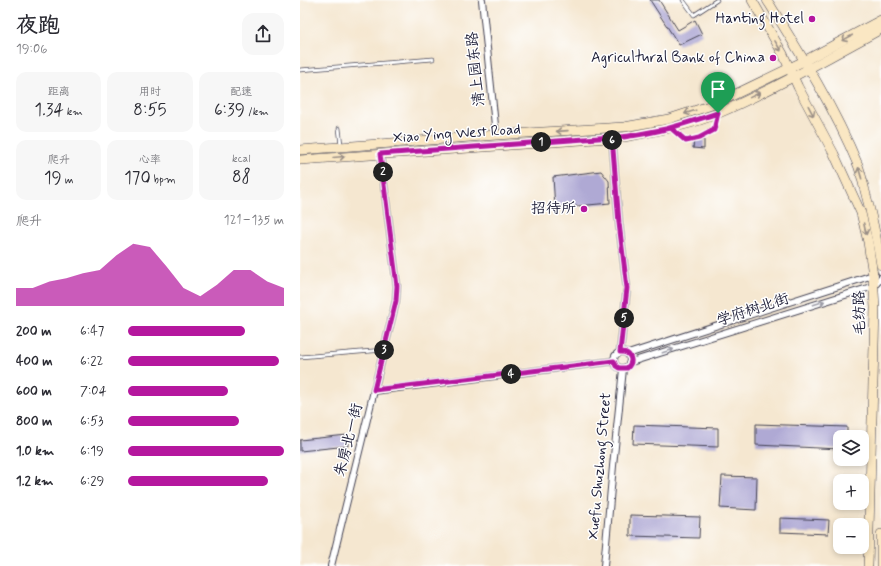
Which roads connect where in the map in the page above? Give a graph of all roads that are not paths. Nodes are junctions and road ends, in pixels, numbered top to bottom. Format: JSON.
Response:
{"nodes":[{"id":1,"x":482,"y":0,"type":"edge"},
{"id":2,"x":683,"y":0,"type":"edge"},
{"id":3,"x":717,"y":0,"type":"edge"},
{"id":4,"x":752,"y":0,"type":"edge"},
{"id":5,"x":767,"y":0,"type":"edge"},
{"id":6,"x":881,"y":20,"type":"edge"},
{"id":7,"x":881,"y":29,"type":"edge"},
{"id":8,"x":433,"y":59,"type":"dead end"},
{"id":9,"x":806,"y":65,"type":"junction"},
{"id":10,"x":300,"y":70,"type":"edge"},
{"id":11,"x":791,"y":72,"type":"junction"},
{"id":12,"x":718,"y":113,"type":"junction"},
{"id":13,"x":340,"y":128,"type":"dead end"},
{"id":14,"x":671,"y":128,"type":"junction"},
{"id":15,"x":496,"y":135,"type":"junction"},
{"id":16,"x":612,"y":137,"type":"junction"},
{"id":17,"x":341,"y":147,"type":"junction"},
{"id":18,"x":300,"y":150,"type":"edge"},
{"id":19,"x":380,"y":154,"type":"junction"},
{"id":20,"x":300,"y":160,"type":"edge"},
{"id":21,"x":881,"y":265,"type":"edge"},
{"id":22,"x":878,"y":276,"type":"edge"},
{"id":23,"x":874,"y":286,"type":"junction"},
{"id":24,"x":384,"y":350,"type":"junction"},
{"id":25,"x":620,"y":352,"type":"junction"},
{"id":26,"x":628,"y":354,"type":"junction"},
{"id":27,"x":300,"y":357,"type":"edge"},
{"id":28,"x":614,"y":361,"type":"junction"},
{"id":29,"x":631,"y":362,"type":"junction"},
{"id":30,"x":623,"y":369,"type":"junction"},
{"id":31,"x":374,"y":390,"type":"junction"},
{"id":32,"x":881,"y":534,"type":"edge"},
{"id":33,"x":331,"y":566,"type":"edge"},
{"id":34,"x":604,"y":566,"type":"edge"},
{"id":35,"x":868,"y":566,"type":"edge"},
{"id":36,"x":880,"y":566,"type":"edge"}],
"edges":[{"from":1,"to":15,"type":"street","name":"清上园东路"},
{"from":2,"to":3,"type":"lane"},
{"from":4,"to":11,"type":"main road","name":"毛纺路","one_way":true},
{"from":5,"to":9,"type":"main road"},
{"from":6,"to":9,"type":"main road","name":"Xiao Ying West Road","one_way":true},
{"from":7,"to":9,"type":"main road","name":"Xiao Ying West Road"},
{"from":8,"to":10,"type":"lane"},
{"from":9,"to":11,"type":"main road","name":"Xiao Ying West Road"},
{"from":21,"to":9,"type":"main road","one_way":true},
{"from":12,"to":11,"type":"main road","name":"Xiao Ying West Road","one_way":true},
{"from":11,"to":15,"type":"main road","name":"Xiao Ying West Road","one_way":true},
{"from":11,"to":22,"type":"main road","name":"毛纺路","one_way":true},
{"from":12,"to":14,"type":"main road","name":"Xiao Ying West Road"},
{"from":12,"to":14,"type":"lane"},
{"from":13,"to":17,"type":"lane"},
{"from":14,"to":16,"type":"main road","name":"Xiao Ying West Road"},
{"from":15,"to":17,"type":"main road","name":"Xiao Ying West Road"},
{"from":16,"to":19,"type":"main road","name":"Xiao Ying West Road"},
{"from":16,"to":25,"type":"street"},
{"from":17,"to":18,"type":"main road","name":"Xiao Ying West Road"},
{"from":20,"to":19,"type":"main road","name":"Xiao Ying West Road","one_way":true},
{"from":19,"to":24,"type":"street","name":"朱房北一街"},
{"from":22,"to":23,"type":"main road","name":"毛纺路"},
{"from":22,"to":26,"type":"street","name":"学府树北街"},
{"from":29,"to":23,"type":"street","name":"学府树北街","one_way":true},
{"from":23,"to":35,"type":"main road","name":"毛纺路"},
{"from":24,"to":27,"type":"lane"},
{"from":24,"to":31,"type":"street","name":"朱房北一街"},
{"from":25,"to":26,"type":"street"},
{"from":25,"to":28,"type":"street"},
{"from":26,"to":29,"type":"street"},
{"from":28,"to":30,"type":"street"},
{"from":28,"to":31,"type":"street"},
{"from":29,"to":30,"type":"street"},
{"from":30,"to":34,"type":"street","name":"Xuefu Shuzhong Street"},
{"from":31,"to":33,"type":"street","name":"朱房北一街"},
{"from":32,"to":36,"type":"main road"}]}
